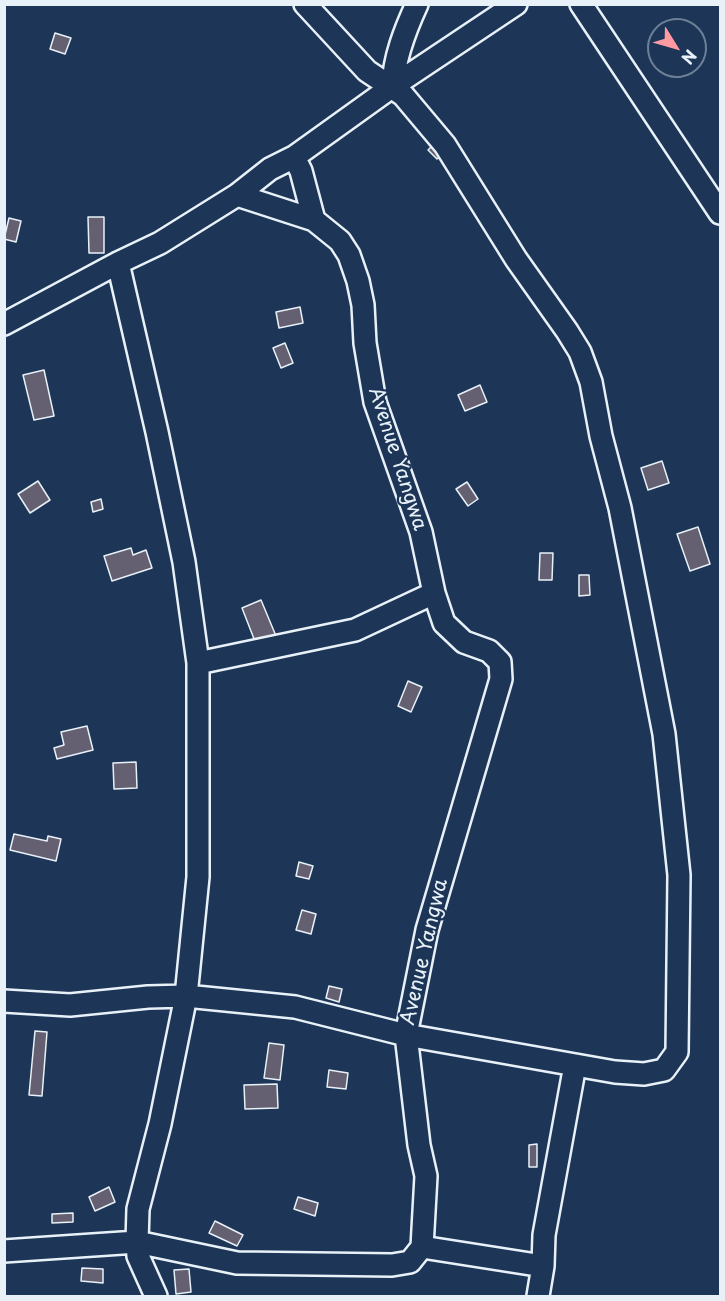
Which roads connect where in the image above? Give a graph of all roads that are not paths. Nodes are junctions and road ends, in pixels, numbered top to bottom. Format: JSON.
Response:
{"nodes":[{"id":1,"x":305,"y":4,"type":"edge"},
{"id":2,"x":417,"y":4,"type":"edge"},
{"id":3,"x":516,"y":4,"type":"edge"},
{"id":4,"x":581,"y":4,"type":"edge"},
{"id":5,"x":393,"y":86,"type":"junction"},
{"id":6,"x":294,"y":157,"type":"junction"},
{"id":7,"x":237,"y":195,"type":"junction"},
{"id":8,"x":720,"y":213,"type":"edge"},
{"id":9,"x":314,"y":220,"type":"junction"},
{"id":10,"x":118,"y":263,"type":"junction"},
{"id":11,"x":4,"y":324,"type":"edge"},
{"id":12,"x":434,"y":593,"type":"junction"},
{"id":13,"x":198,"y":663,"type":"junction"},
{"id":14,"x":186,"y":996,"type":"junction"},
{"id":15,"x":4,"y":1001,"type":"edge"},
{"id":16,"x":406,"y":1035,"type":"junction"},
{"id":17,"x":574,"y":1065,"type":"junction"},
{"id":18,"x":137,"y":1242,"type":"junction"},
{"id":19,"x":422,"y":1247,"type":"junction"},
{"id":20,"x":4,"y":1251,"type":"edge"},
{"id":21,"x":543,"y":1266,"type":"junction"},
{"id":22,"x":156,"y":1296,"type":"edge"},
{"id":23,"x":538,"y":1296,"type":"edge"}],
"edges":[{"from":1,"to":5,"type":"street"},
{"from":2,"to":5,"type":"street"},
{"from":3,"to":5,"type":"street"},
{"from":4,"to":8,"type":"street"},
{"from":5,"to":6,"type":"street"},
{"from":5,"to":17,"type":"street"},
{"from":6,"to":7,"type":"street"},
{"from":6,"to":9,"type":"street"},
{"from":7,"to":9,"type":"street"},
{"from":7,"to":10,"type":"street"},
{"from":9,"to":12,"type":"street","name":"Avenue Yangwa"},
{"from":10,"to":11,"type":"street"},
{"from":10,"to":13,"type":"street"},
{"from":12,"to":13,"type":"street"},
{"from":12,"to":16,"type":"street","name":"Avenue Yangwa"},
{"from":13,"to":14,"type":"street"},
{"from":14,"to":15,"type":"street"},
{"from":14,"to":16,"type":"street"},
{"from":14,"to":18,"type":"street"},
{"from":16,"to":17,"type":"street"},
{"from":16,"to":19,"type":"street","name":"Avenue Yangwa"},
{"from":17,"to":21,"type":"street"},
{"from":18,"to":19,"type":"street"},
{"from":18,"to":20,"type":"street"},
{"from":18,"to":22,"type":"street"},
{"from":19,"to":21,"type":"street"},
{"from":21,"to":23,"type":"street"}]}
